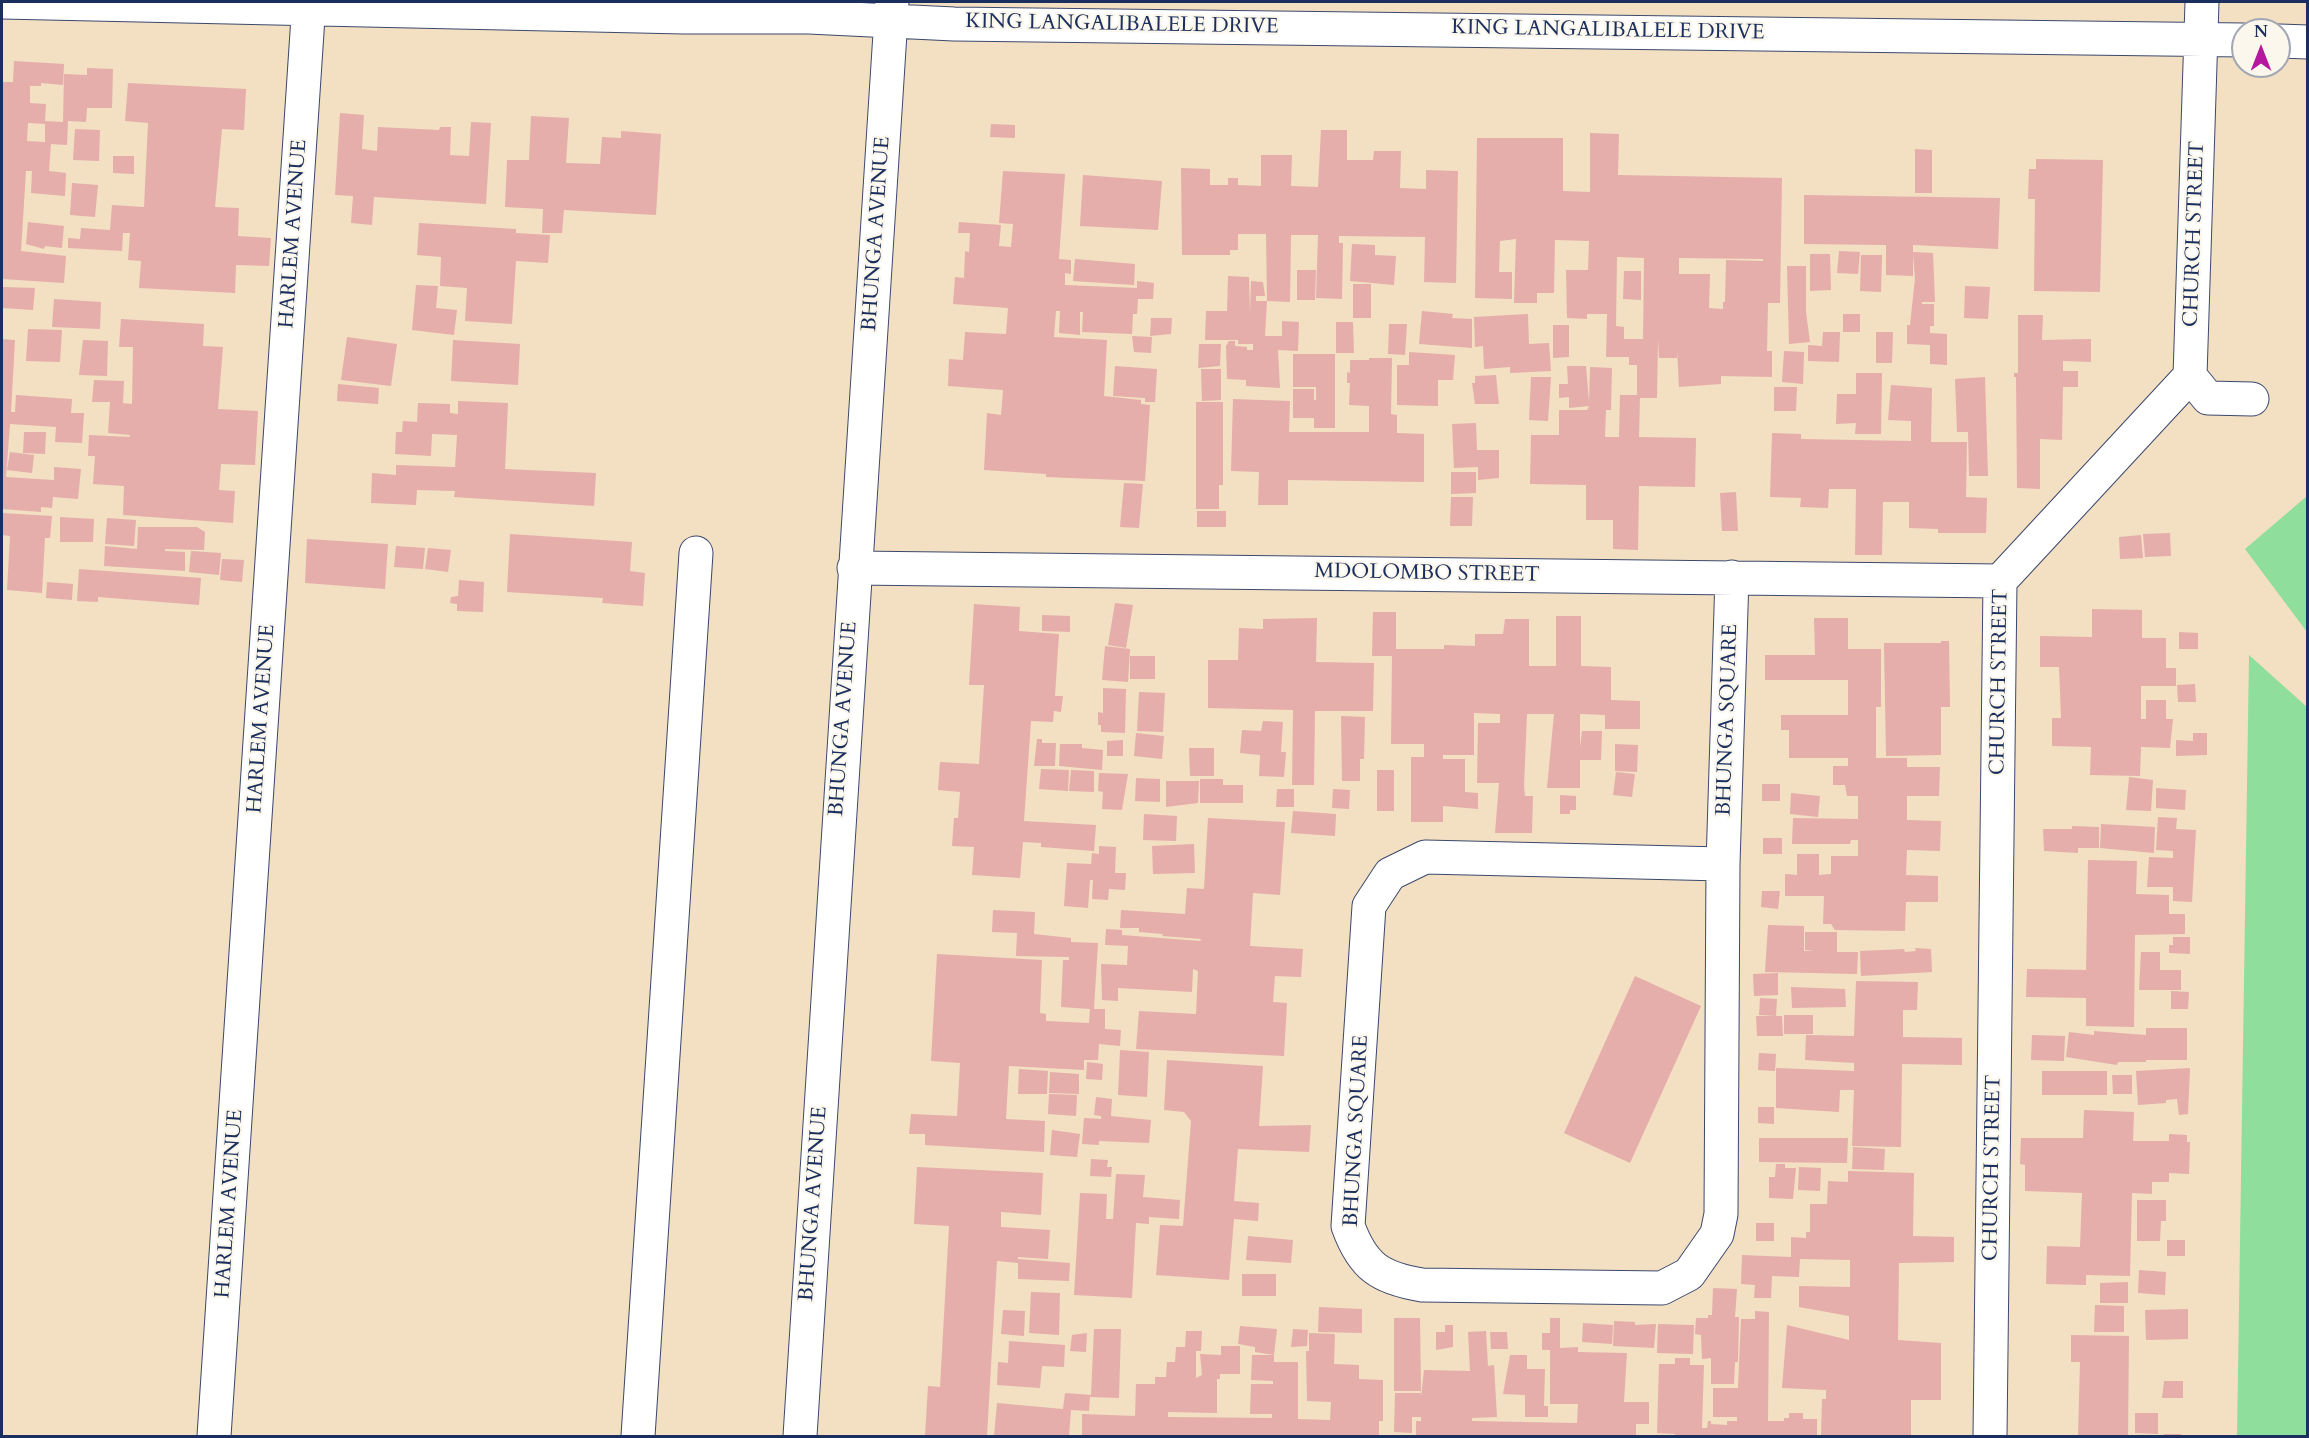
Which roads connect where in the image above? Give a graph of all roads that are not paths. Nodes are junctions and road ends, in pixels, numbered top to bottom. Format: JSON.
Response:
{"nodes":[{"id":1,"x":2,"y":2,"type":"edge"},
{"id":2,"x":2202,"y":2,"type":"edge"},
{"id":3,"x":309,"y":5,"type":"edge"},
{"id":4,"x":892,"y":12,"type":"edge"},
{"id":5,"x":2202,"y":39,"type":"junction"},
{"id":6,"x":2231,"y":40,"type":"edge"},
{"id":7,"x":2291,"y":41,"type":"edge"},
{"id":8,"x":2307,"y":42,"type":"edge"},
{"id":9,"x":2190,"y":376,"type":"junction"},
{"id":10,"x":2252,"y":399,"type":"dead end"},
{"id":11,"x":696,"y":553,"type":"dead end"},
{"id":12,"x":854,"y":568,"type":"junction"},
{"id":13,"x":1732,"y":577,"type":"junction"},
{"id":14,"x":2000,"y":581,"type":"junction"},
{"id":15,"x":1723,"y":864,"type":"junction"},
{"id":16,"x":214,"y":1437,"type":"edge"},
{"id":17,"x":638,"y":1437,"type":"edge"},
{"id":18,"x":800,"y":1437,"type":"edge"},
{"id":19,"x":1989,"y":1437,"type":"edge"}],
"edges":[{"from":1,"to":3,"type":"street","name":"KING LANGALIBALELE DRIVE"},
{"from":2,"to":5,"type":"street","name":"CHURCH STREET"},
{"from":3,"to":4,"type":"street","name":"KING LANGALIBALELE DRIVE"},
{"from":3,"to":16,"type":"street","name":"HARLEM AVENUE"},
{"from":4,"to":5,"type":"street","name":"KING LANGALIBALELE DRIVE"},
{"from":4,"to":12,"type":"street","name":"BHUNGA AVENUE"},
{"from":5,"to":6,"type":"street","name":"KING LANGALIBALELE DRIVE"},
{"from":5,"to":9,"type":"street","name":"CHURCH STREET"},
{"from":7,"to":8,"type":"street"},
{"from":9,"to":10,"type":"street"},
{"from":9,"to":14,"type":"street","name":"CHURCH STREET"},
{"from":11,"to":17,"type":"street"},
{"from":12,"to":13,"type":"street","name":"MDOLOMBO STREET"},
{"from":12,"to":18,"type":"street","name":"BHUNGA AVENUE"},
{"from":13,"to":14,"type":"street","name":"MDOLOMBO STREET"},
{"from":13,"to":15,"type":"street","name":"BHUNGA SQUARE"},
{"from":14,"to":19,"type":"street","name":"CHURCH STREET"},
{"from":15,"to":15,"type":"street","name":"BHUNGA SQUARE"}]}
